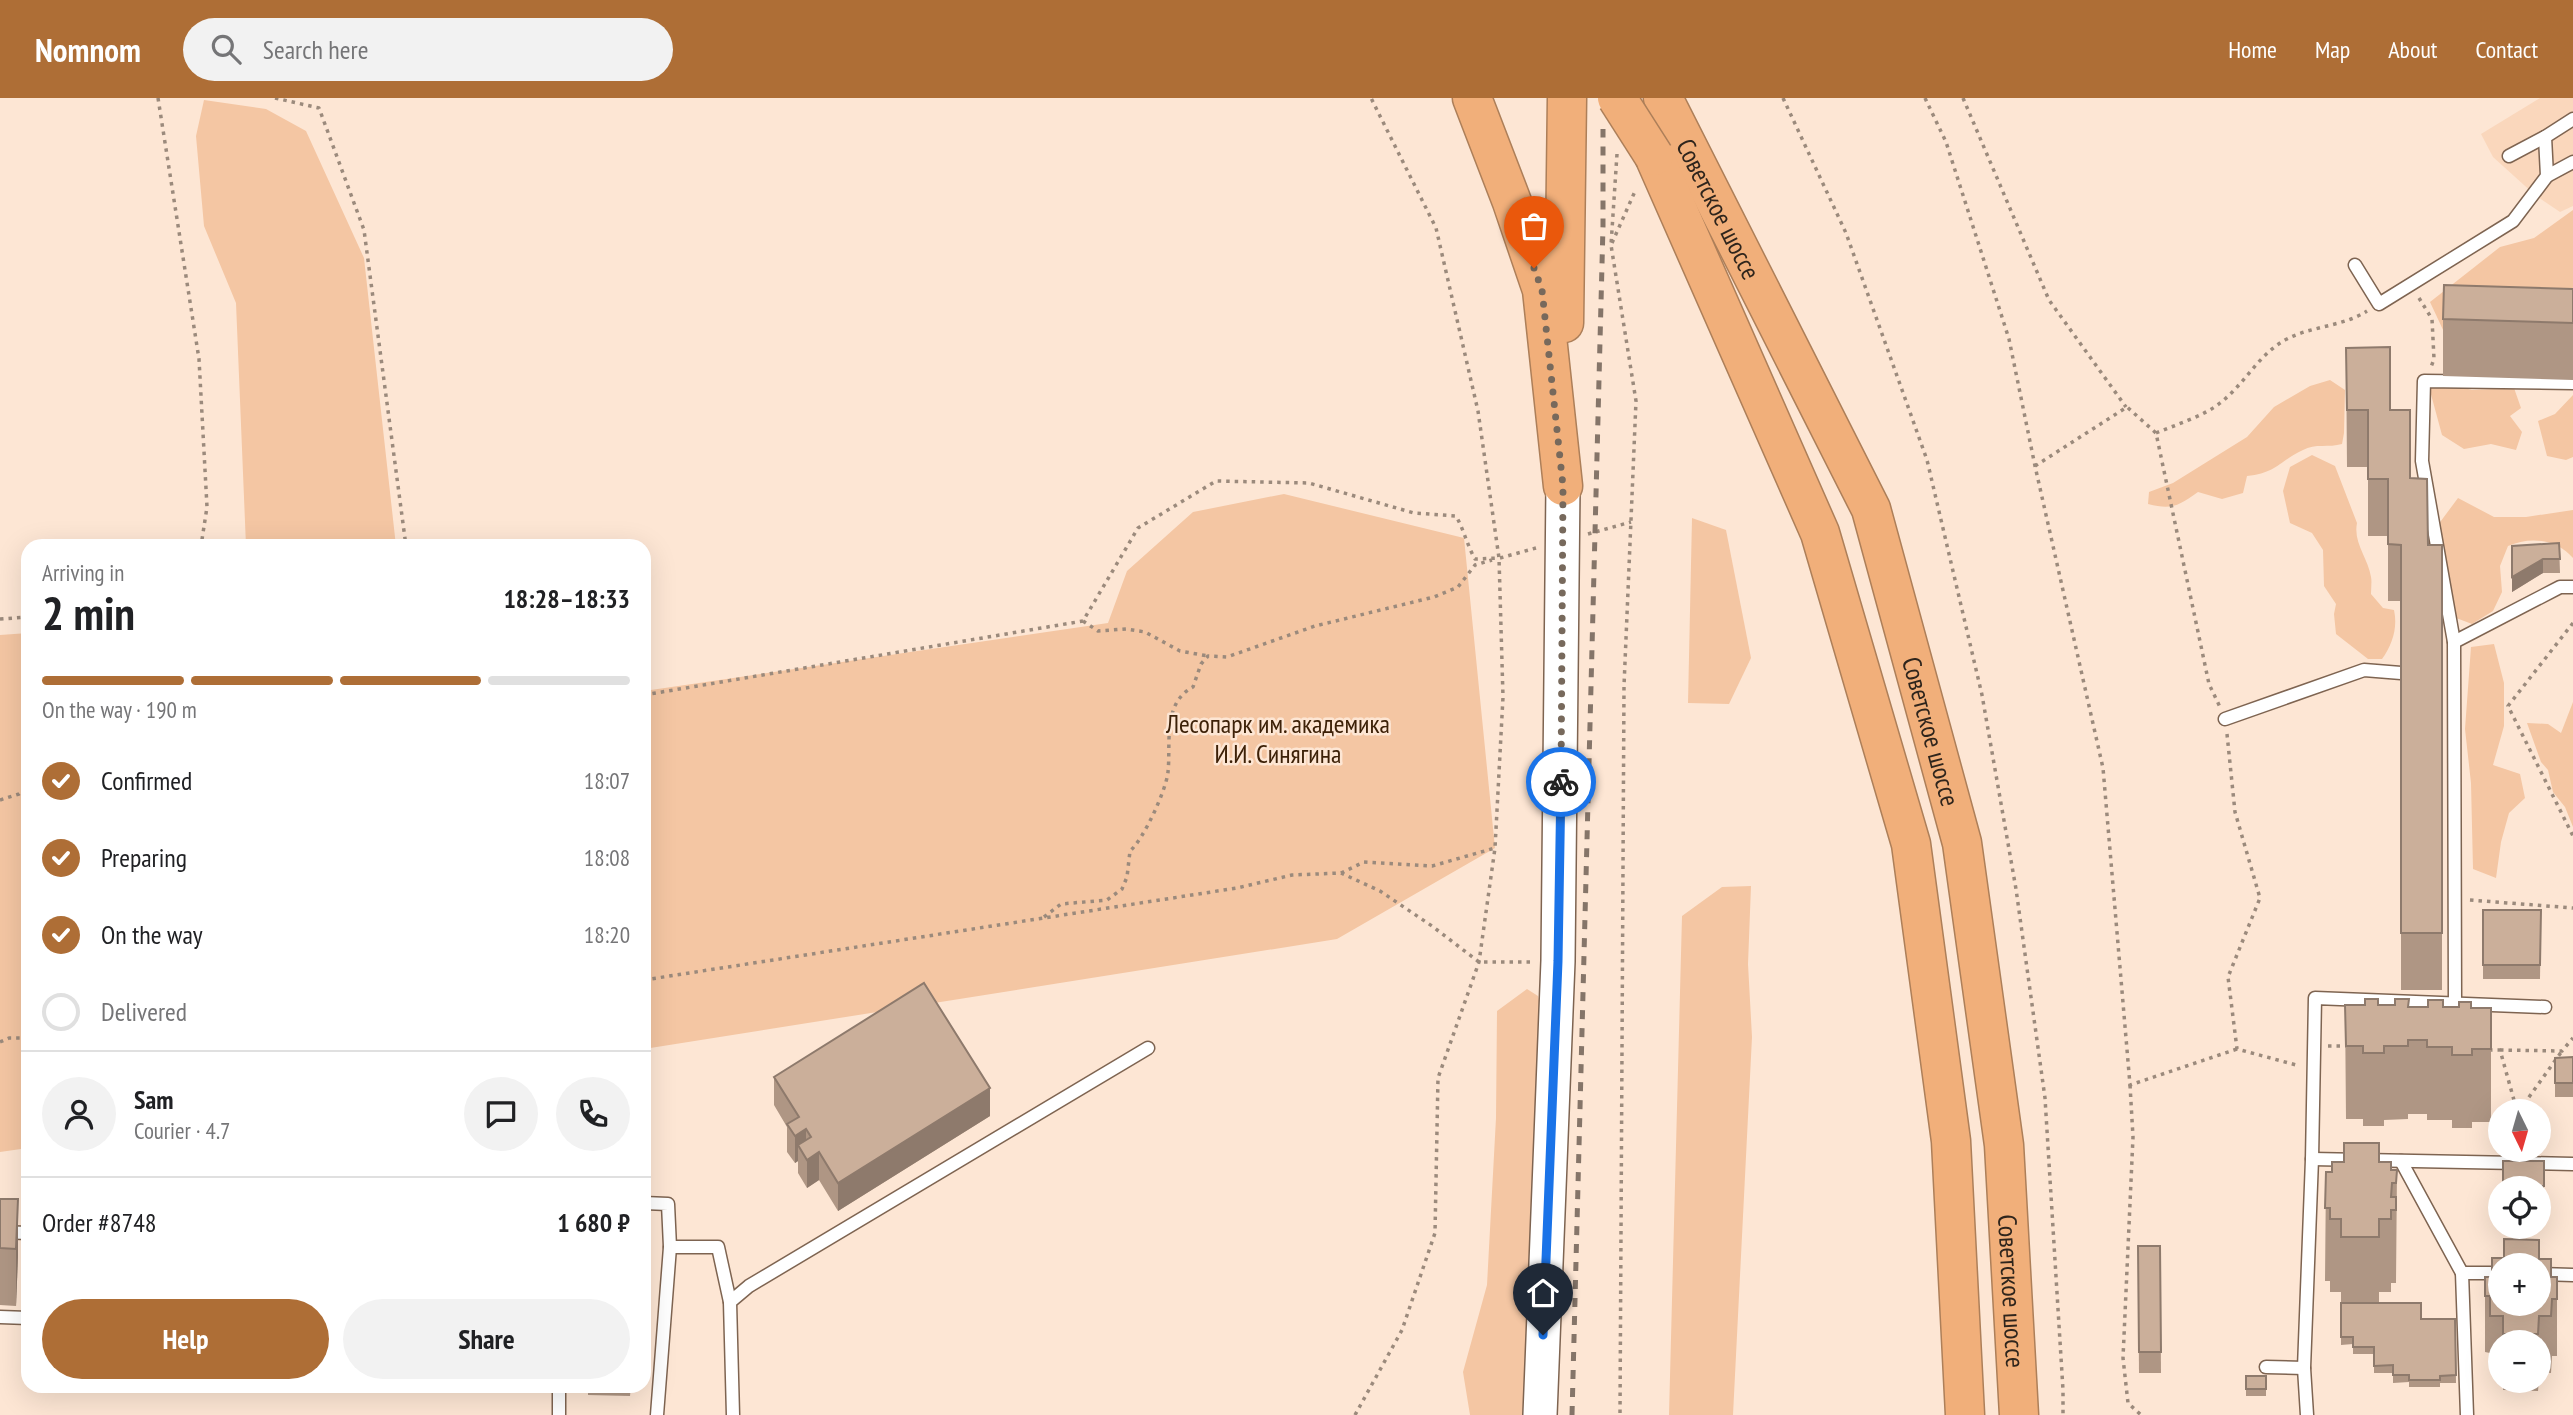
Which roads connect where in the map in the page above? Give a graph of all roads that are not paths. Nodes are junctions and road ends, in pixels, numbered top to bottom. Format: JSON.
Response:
{"nodes":[{"id":1,"x":1472,"y":98,"type":"edge"},
{"id":2,"x":1567,"y":98,"type":"edge"},
{"id":3,"x":1617,"y":98,"type":"edge"},
{"id":4,"x":1663,"y":98,"type":"edge"},
{"id":5,"x":2573,"y":119,"type":"edge"},
{"id":6,"x":2545,"y":136,"type":"junction"},
{"id":7,"x":2509,"y":156,"type":"dead end"},
{"id":8,"x":2573,"y":162,"type":"edge"},
{"id":9,"x":2547,"y":176,"type":"junction"},
{"id":10,"x":2355,"y":265,"type":"dead end"},
{"id":11,"x":2573,"y":383,"type":"edge"},
{"id":12,"x":1563,"y":486,"type":"junction"},
{"id":13,"x":2573,"y":587,"type":"edge"},
{"id":14,"x":2454,"y":642,"type":"junction"},
{"id":15,"x":2401,"y":673,"type":"edge"},
{"id":16,"x":2225,"y":719,"type":"road end"},
{"id":17,"x":2455,"y":1003,"type":"junction"},
{"id":18,"x":2545,"y":1007,"type":"dead end"},
{"id":19,"x":1148,"y":1048,"type":"dead end"},
{"id":20,"x":2312,"y":1158,"type":"junction"},
{"id":21,"x":2402,"y":1161,"type":"junction"},
{"id":22,"x":2573,"y":1164,"type":"edge"},
{"id":23,"x":651,"y":1203,"type":"edge"},
{"id":24,"x":0,"y":1232,"type":"edge"},
{"id":25,"x":21,"y":1233,"type":"edge"},
{"id":26,"x":670,"y":1247,"type":"junction"},
{"id":27,"x":2462,"y":1273,"type":"junction"},
{"id":28,"x":2488,"y":1273,"type":"edge"},
{"id":29,"x":2551,"y":1274,"type":"edge"},
{"id":30,"x":2573,"y":1275,"type":"edge"},
{"id":31,"x":730,"y":1302,"type":"junction"},
{"id":32,"x":0,"y":1317,"type":"edge"},
{"id":33,"x":21,"y":1318,"type":"edge"},
{"id":34,"x":2266,"y":1367,"type":"dead end"},
{"id":35,"x":2304,"y":1368,"type":"junction"},
{"id":36,"x":559,"y":1393,"type":"edge"},
{"id":37,"x":558,"y":1415,"type":"edge"},
{"id":38,"x":657,"y":1415,"type":"edge"},
{"id":39,"x":733,"y":1415,"type":"edge"},
{"id":40,"x":1539,"y":1415,"type":"edge"},
{"id":41,"x":1965,"y":1415,"type":"edge"},
{"id":42,"x":2019,"y":1415,"type":"edge"},
{"id":43,"x":2307,"y":1415,"type":"edge"},
{"id":44,"x":2467,"y":1415,"type":"edge"}],
"edges":[{"from":1,"to":12,"type":"highway"},
{"from":2,"to":12,"type":"highway"},
{"from":3,"to":41,"type":"highway","name":"Советское шоссе","bridge":true},
{"from":4,"to":42,"type":"highway","name":"Советское шоссе"},
{"from":5,"to":6,"type":"lane"},
{"from":6,"to":7,"type":"lane"},
{"from":6,"to":9,"type":"lane"},
{"from":8,"to":9,"type":"lane"},
{"from":9,"to":10,"type":"lane"},
{"from":11,"to":14,"type":"lane"},
{"from":12,"to":40,"type":"street"},
{"from":13,"to":14,"type":"lane"},
{"from":14,"to":17,"type":"lane"},
{"from":15,"to":16,"type":"lane"},
{"from":17,"to":18,"type":"lane"},
{"from":17,"to":20,"type":"lane"},
{"from":19,"to":31,"type":"lane"},
{"from":20,"to":21,"type":"lane"},
{"from":20,"to":35,"type":"lane"},
{"from":21,"to":22,"type":"lane"},
{"from":21,"to":27,"type":"lane"},
{"from":23,"to":26,"type":"lane"},
{"from":24,"to":25,"type":"lane"},
{"from":26,"to":31,"type":"lane"},
{"from":26,"to":38,"type":"lane"},
{"from":27,"to":28,"type":"lane"},
{"from":27,"to":44,"type":"lane"},
{"from":29,"to":30,"type":"lane"},
{"from":31,"to":39,"type":"lane"},
{"from":32,"to":33,"type":"lane"},
{"from":34,"to":35,"type":"lane"},
{"from":35,"to":43,"type":"lane"},
{"from":36,"to":37,"type":"lane"}]}
